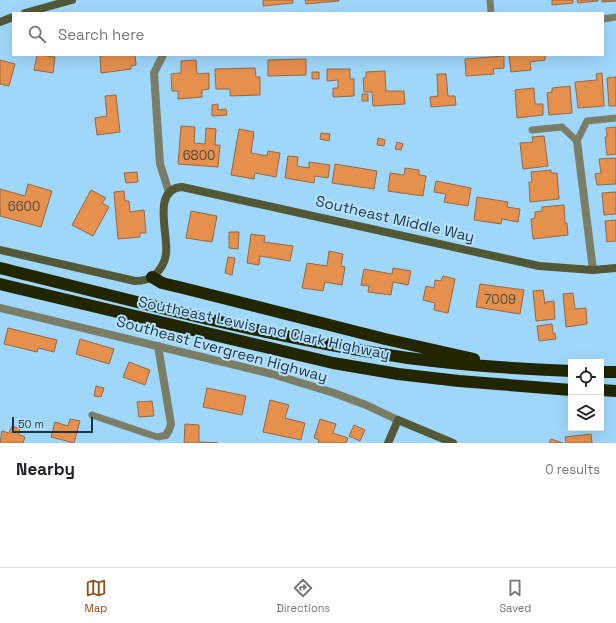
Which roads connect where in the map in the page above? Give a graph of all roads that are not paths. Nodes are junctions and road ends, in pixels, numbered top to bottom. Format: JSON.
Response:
{"nodes":[{"id":1,"x":72,"y":0,"type":"edge"},
{"id":2,"x":490,"y":0,"type":"edge"},
{"id":3,"x":57,"y":2,"type":"edge"},
{"id":4,"x":28,"y":12,"type":"edge"},
{"id":5,"x":491,"y":12,"type":"edge"},
{"id":6,"x":12,"y":17,"type":"edge"},
{"id":7,"x":616,"y":17,"type":"edge"},
{"id":8,"x":604,"y":19,"type":"edge"},
{"id":9,"x":0,"y":22,"type":"edge"},
{"id":10,"x":162,"y":56,"type":"edge"},
{"id":11,"x":616,"y":118,"type":"edge"},
{"id":12,"x":532,"y":130,"type":"dead end"},
{"id":13,"x":578,"y":141,"type":"junction"},
{"id":14,"x":169,"y":192,"type":"junction"},
{"id":15,"x":0,"y":250,"type":"edge"},
{"id":16,"x":0,"y":268,"type":"edge"},
{"id":17,"x":616,"y":268,"type":"edge"},
{"id":18,"x":593,"y":270,"type":"junction"},
{"id":19,"x":152,"y":277,"type":"junction"},
{"id":20,"x":0,"y":284,"type":"edge"},
{"id":21,"x":0,"y":308,"type":"edge"},
{"id":22,"x":158,"y":346,"type":"junction"},
{"id":23,"x":512,"y":368,"type":"junction"},
{"id":24,"x":568,"y":371,"type":"edge"},
{"id":25,"x":604,"y":372,"type":"edge"},
{"id":26,"x":616,"y":372,"type":"edge"},
{"id":27,"x":568,"y":390,"type":"edge"},
{"id":28,"x":604,"y":390,"type":"edge"},
{"id":29,"x":616,"y":391,"type":"edge"},
{"id":30,"x":92,"y":415,"type":"dead end"},
{"id":31,"x":398,"y":420,"type":"junction"},
{"id":32,"x":166,"y":435,"type":"joint"},
{"id":33,"x":388,"y":443,"type":"edge"},
{"id":34,"x":453,"y":443,"type":"edge"}],
"edges":[{"from":1,"to":3,"type":"street"},
{"from":2,"to":5,"type":"lane"},
{"from":3,"to":4,"type":"street"},
{"from":6,"to":9,"type":"street"},
{"from":7,"to":8,"type":"lane"},
{"from":10,"to":14,"type":"street"},
{"from":11,"to":13,"type":"lane"},
{"from":12,"to":13,"type":"lane"},
{"from":13,"to":18,"type":"street"},
{"from":14,"to":18,"type":"street","name":"Southeast Middle Way"},
{"from":14,"to":19,"type":"street"},
{"from":15,"to":19,"type":"street"},
{"from":16,"to":23,"type":"highway","name":"Southeast Lewis and Clark Highway"},
{"from":17,"to":18,"type":"street","name":"Southeast Middle Way"},
{"from":19,"to":23,"type":"highway"},
{"from":20,"to":27,"type":"highway","name":"Southeast Lewis and Clark Highway"},
{"from":21,"to":22,"type":"street","name":"Southeast Evergreen Highway"},
{"from":22,"to":31,"type":"street","name":"Southeast Evergreen Highway"},
{"from":22,"to":32,"type":"street"},
{"from":23,"to":24,"type":"highway","name":"Southeast Lewis and Clark Highway"},
{"from":25,"to":26,"type":"highway"},
{"from":28,"to":29,"type":"highway"},
{"from":30,"to":32,"type":"lane"},
{"from":31,"to":33,"type":"street"},
{"from":31,"to":34,"type":"street","name":"Southeast Evergreen Highway"}]}
